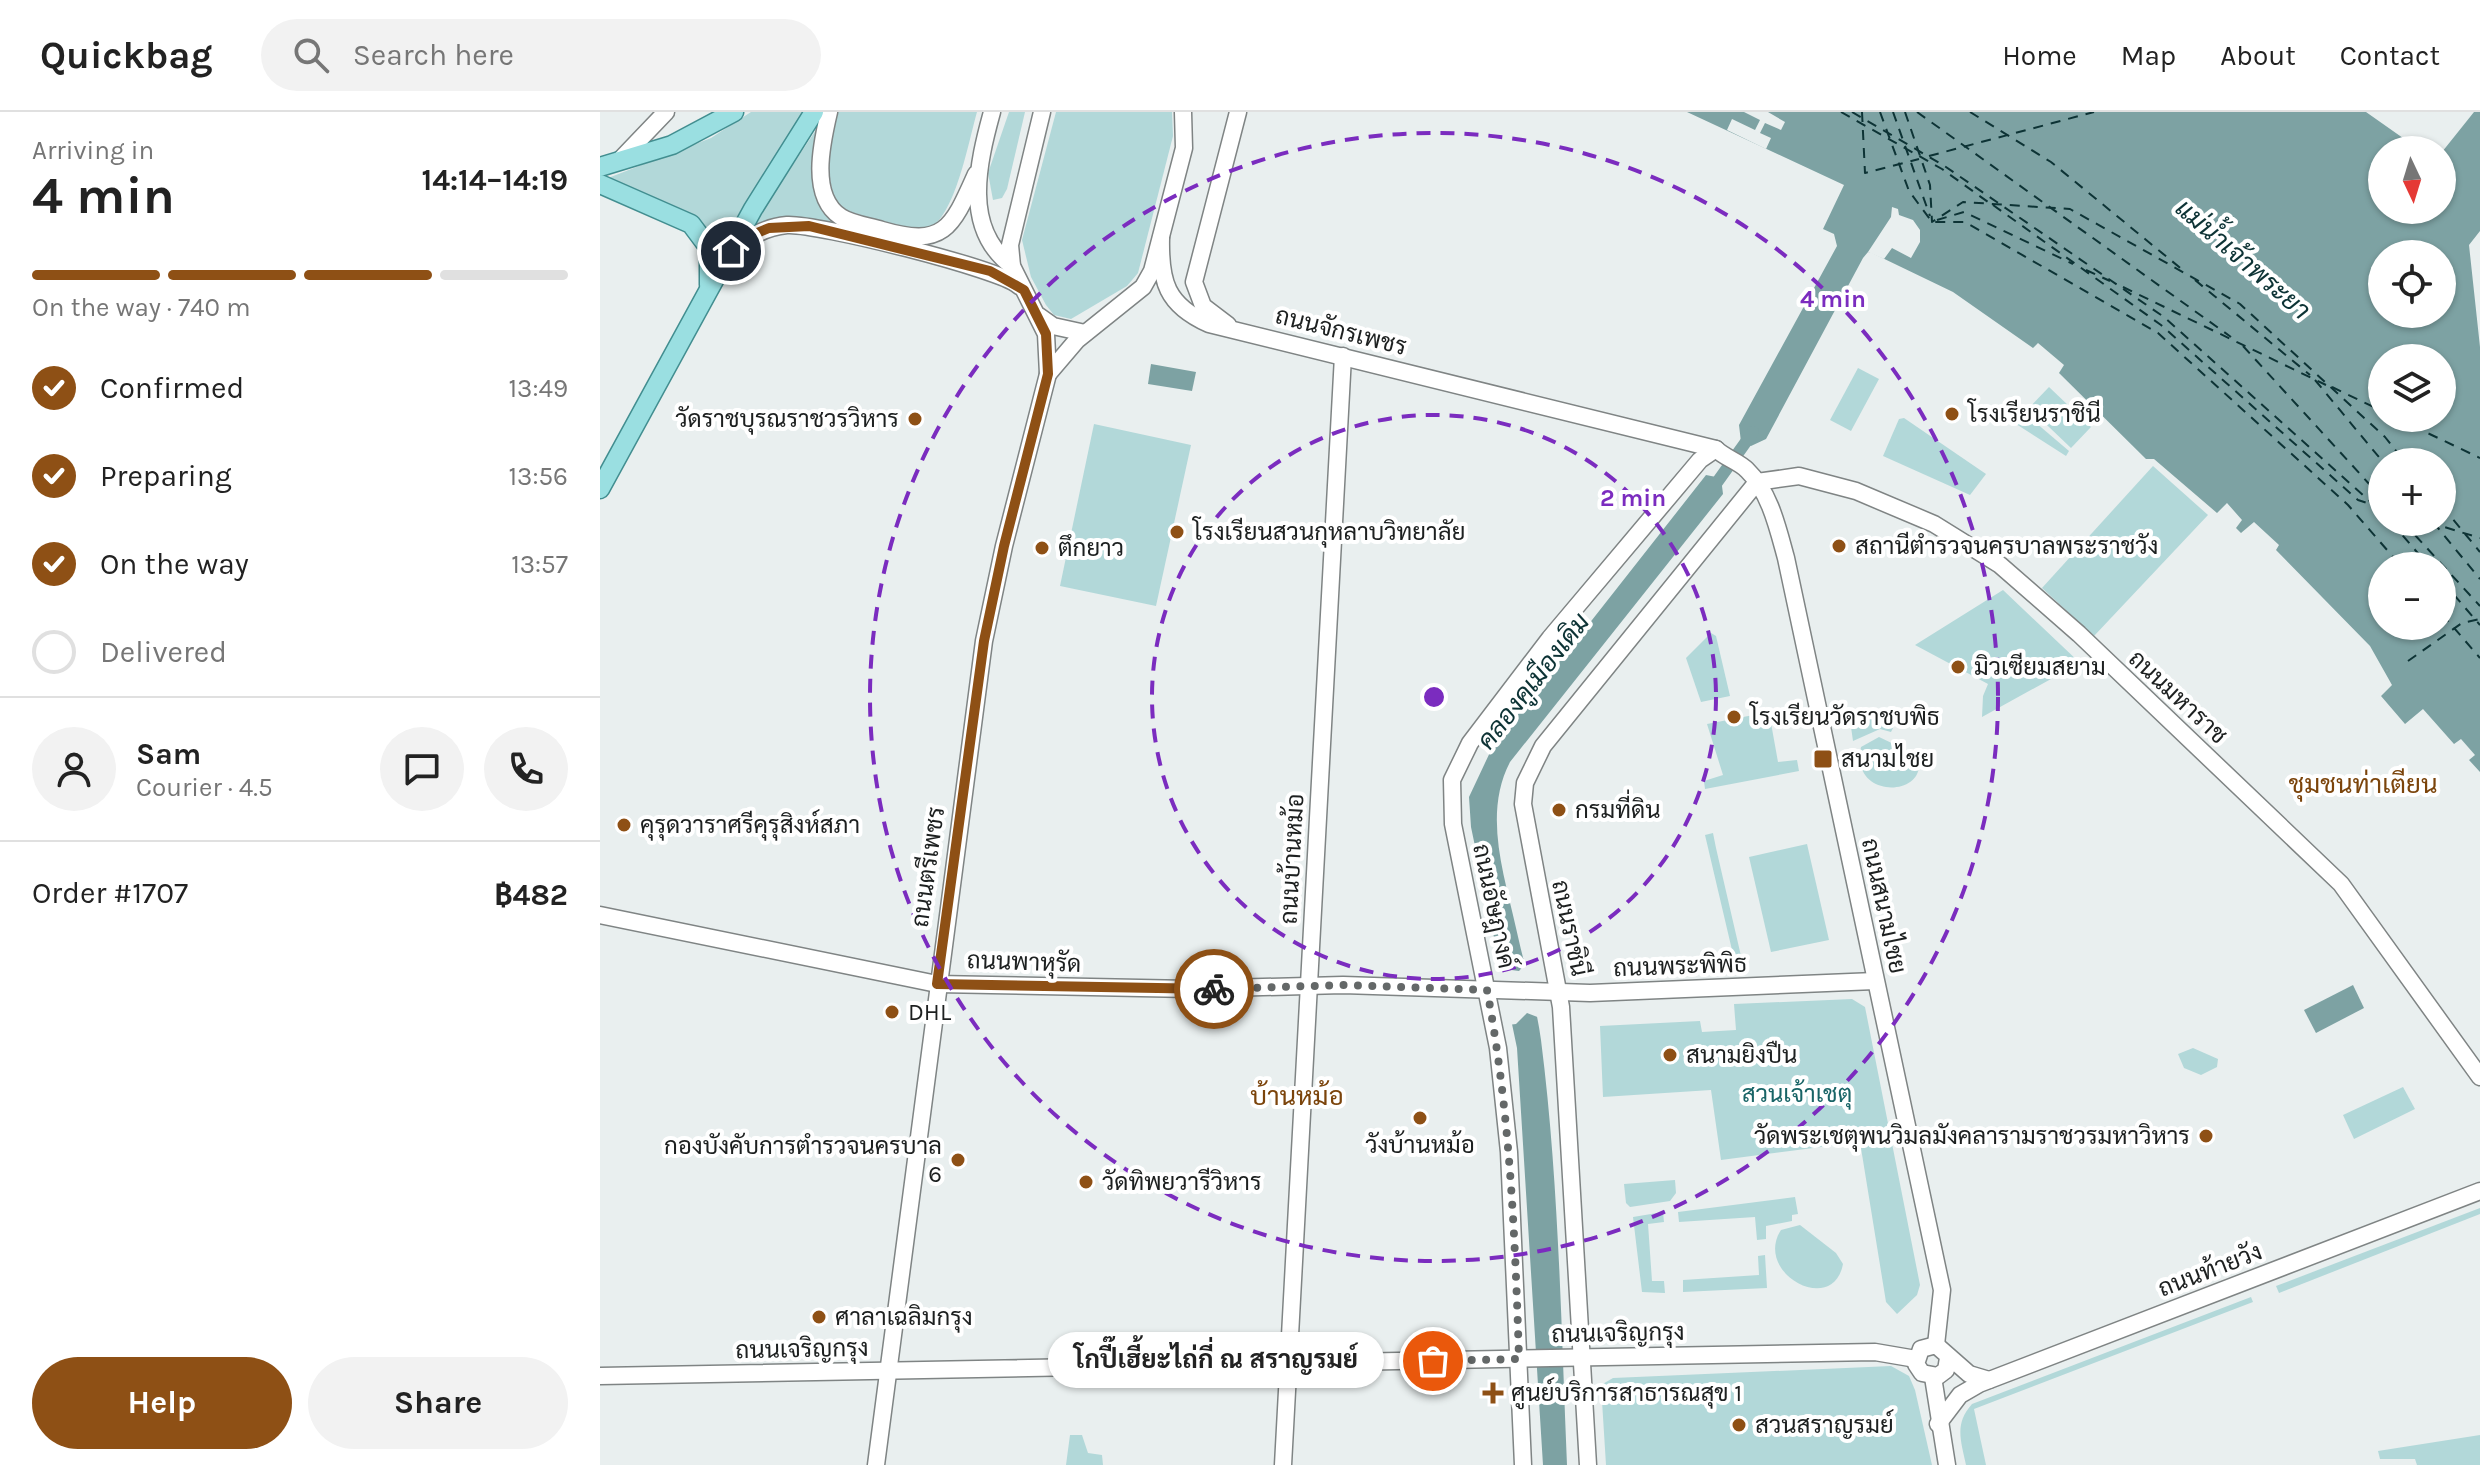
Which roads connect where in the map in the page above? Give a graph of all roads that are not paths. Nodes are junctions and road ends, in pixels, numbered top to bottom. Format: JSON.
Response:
{"nodes":[{"id":1,"x":666,"y":112,"type":"edge"},
{"id":2,"x":734,"y":112,"type":"edge"},
{"id":3,"x":814,"y":112,"type":"edge"},
{"id":4,"x":829,"y":112,"type":"edge"},
{"id":5,"x":992,"y":112,"type":"edge"},
{"id":6,"x":1042,"y":112,"type":"edge"},
{"id":7,"x":1183,"y":112,"type":"edge"},
{"id":8,"x":1238,"y":112,"type":"edge"},
{"id":9,"x":609,"y":164,"type":"edge"},
{"id":10,"x":976,"y":174,"type":"junction"},
{"id":11,"x":608,"y":188,"type":"edge"},
{"id":12,"x":1161,"y":238,"type":"junction"},
{"id":13,"x":731,"y":251,"type":"junction"},
{"id":14,"x":1012,"y":266,"type":"junction"},
{"id":15,"x":1024,"y":290,"type":"junction"},
{"id":16,"x":708,"y":292,"type":"junction"},
{"id":17,"x":1038,"y":315,"type":"junction"},
{"id":18,"x":1236,"y":330,"type":"junction"},
{"id":19,"x":1085,"y":333,"type":"junction"},
{"id":20,"x":1343,"y":356,"type":"junction"},
{"id":21,"x":1048,"y":374,"type":"junction"},
{"id":22,"x":1668,"y":437,"type":"junction"},
{"id":23,"x":1720,"y":453,"type":"junction"},
{"id":24,"x":1687,"y":476,"type":"junction"},
{"id":25,"x":1757,"y":482,"type":"junction"},
{"id":26,"x":600,"y":489,"type":"edge"},
{"id":27,"x":600,"y":915,"type":"edge"},
{"id":28,"x":1875,"y":981,"type":"junction"},
{"id":29,"x":937,"y":984,"type":"junction"},
{"id":30,"x":1309,"y":986,"type":"junction"},
{"id":31,"x":1495,"y":991,"type":"junction"},
{"id":32,"x":1559,"y":993,"type":"junction"},
{"id":33,"x":2480,"y":1077,"type":"edge"},
{"id":34,"x":2480,"y":1191,"type":"edge"},
{"id":35,"x":1936,"y":1345,"type":"junction"},
{"id":36,"x":1575,"y":1358,"type":"junction"},
{"id":37,"x":1526,"y":1359,"type":"junction"},
{"id":38,"x":1916,"y":1359,"type":"junction"},
{"id":39,"x":1953,"y":1362,"type":"junction"},
{"id":40,"x":1288,"y":1364,"type":"junction"},
{"id":41,"x":887,"y":1371,"type":"junction"},
{"id":42,"x":600,"y":1376,"type":"edge"},
{"id":43,"x":1933,"y":1377,"type":"junction"},
{"id":44,"x":1989,"y":1380,"type":"junction"},
{"id":45,"x":1938,"y":1424,"type":"junction"},
{"id":46,"x":876,"y":1465,"type":"edge"},
{"id":47,"x":1283,"y":1465,"type":"edge"},
{"id":48,"x":1523,"y":1465,"type":"edge"},
{"id":49,"x":1588,"y":1465,"type":"edge"},
{"id":50,"x":1947,"y":1465,"type":"edge"}],
"edges":[{"from":1,"to":9,"type":"street"},
{"from":2,"to":9,"type":"main road"},
{"from":3,"to":13,"type":"main road"},
{"from":4,"to":10,"type":"street"},
{"from":5,"to":10,"type":"street"},
{"from":6,"to":14,"type":"street"},
{"from":7,"to":12,"type":"street"},
{"from":8,"to":18,"type":"street"},
{"from":10,"to":14,"type":"street"},
{"from":11,"to":16,"type":"main road"},
{"from":12,"to":18,"type":"street","name":"ถนนจักรเพชร"},
{"from":12,"to":19,"type":"street"},
{"from":13,"to":15,"type":"street"},
{"from":13,"to":16,"type":"main road"},
{"from":14,"to":15,"type":"street"},
{"from":15,"to":17,"type":"street"},
{"from":16,"to":26,"type":"main road"},
{"from":17,"to":19,"type":"street"},
{"from":17,"to":21,"type":"street","name":"ถนนตรีเพชร"},
{"from":18,"to":20,"type":"street","name":"ถนนจักรเพชร"},
{"from":19,"to":21,"type":"street","name":"ถนนตรีเพชร"},
{"from":20,"to":22,"type":"street","name":"ถนนจักรเพชร"},
{"from":20,"to":30,"type":"street","name":"ถนนบ้านหม้อ"},
{"from":21,"to":29,"type":"street","name":"ถนนตรีเพชร"},
{"from":22,"to":23,"type":"street","name":"ถนนจักรเพชร"},
{"from":22,"to":24,"type":"street"},
{"from":23,"to":24,"type":"street"},
{"from":23,"to":25,"type":"street","name":"ถนนจักรเพชร"},
{"from":24,"to":31,"type":"street","name":"ถนนอัษฎางค์"},
{"from":25,"to":28,"type":"street","name":"ถนนสนามไชย"},
{"from":25,"to":32,"type":"street","name":"ถนนราชินี"},
{"from":25,"to":33,"type":"street","name":"ถนนมหาราช"},
{"from":27,"to":29,"type":"street","name":"ถนนพาหุรัด"},
{"from":28,"to":32,"type":"street","name":"ถนนพระพิพิธ"},
{"from":28,"to":35,"type":"street","name":"ถนนสนามไชย"},
{"from":29,"to":30,"type":"street","name":"ถนนพาหุรัด"},
{"from":29,"to":41,"type":"street","name":"ถนนตรีเพชร"},
{"from":30,"to":31,"type":"street","name":"ถนนพาหุรัด"},
{"from":30,"to":40,"type":"street","name":"ถนนบ้านหม้อ"},
{"from":31,"to":32,"type":"street","name":"ถนนพระพิพิธ"},
{"from":31,"to":37,"type":"street","name":"ถนนอัษฎางค์"},
{"from":32,"to":36,"type":"street","name":"ถนนราชินี"},
{"from":34,"to":44,"type":"street","name":"ถนนท้ายวัง"},
{"from":35,"to":38,"type":"street"},
{"from":35,"to":39,"type":"street"},
{"from":36,"to":37,"type":"street","name":"ถนนเจริญกรุง"},
{"from":36,"to":38,"type":"street","name":"ถนนเจริญกรุง"},
{"from":36,"to":49,"type":"street","name":"ถนนราชินี"},
{"from":37,"to":40,"type":"street","name":"ถนนเจริญกรุง"},
{"from":37,"to":48,"type":"street","name":"ถนนอัษฎางค์"},
{"from":38,"to":43,"type":"street"},
{"from":39,"to":43,"type":"street"},
{"from":39,"to":44,"type":"street"},
{"from":40,"to":41,"type":"street","name":"ถนนเจริญกรุง"},
{"from":40,"to":47,"type":"street","name":"ถนนบ้านหม้อ"},
{"from":41,"to":42,"type":"street","name":"ถนนเจริญกรุง"},
{"from":41,"to":46,"type":"street","name":"ถนนตรีเพชร"},
{"from":43,"to":45,"type":"street"},
{"from":44,"to":45,"type":"street","name":"ถนนท้ายวัง"},
{"from":45,"to":50,"type":"street"}]}
